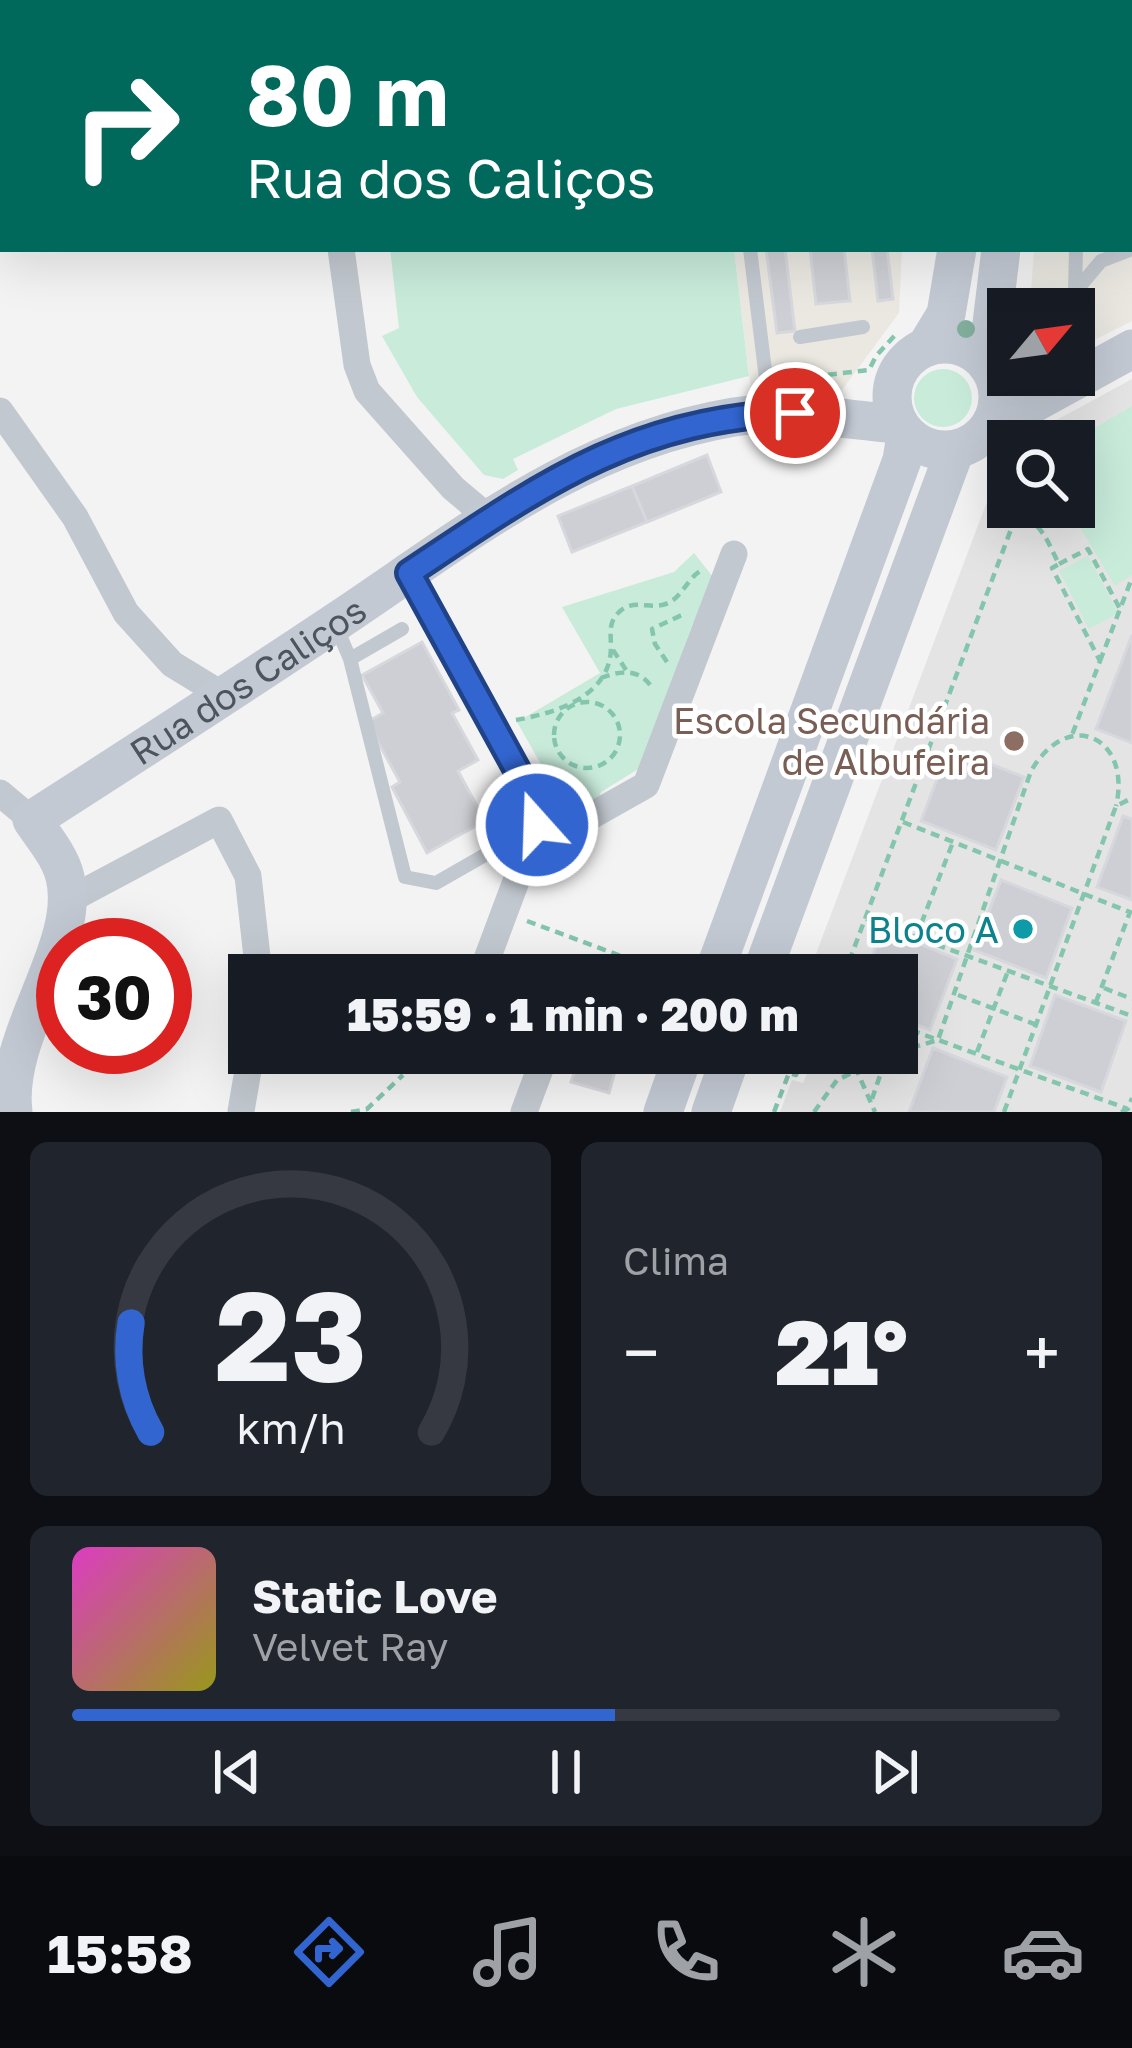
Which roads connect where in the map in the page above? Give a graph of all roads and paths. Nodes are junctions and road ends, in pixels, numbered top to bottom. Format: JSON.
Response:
{"nodes":[{"id":1,"x":341,"y":252,"type":"edge"},
{"id":2,"x":751,"y":252,"type":"edge"},
{"id":3,"x":956,"y":252,"type":"edge"},
{"id":4,"x":1001,"y":252,"type":"edge"},
{"id":5,"x":1076,"y":252,"type":"edge"},
{"id":6,"x":1120,"y":252,"type":"edge"},
{"id":7,"x":998,"y":288,"type":"edge"},
{"id":8,"x":862,"y":327,"type":"dead end"},
{"id":9,"x":800,"y":337,"type":"dead end"},
{"id":10,"x":913,"y":339,"type":"junction"},
{"id":11,"x":1132,"y":349,"type":"edge"},
{"id":12,"x":987,"y":366,"type":"edge"},
{"id":13,"x":1095,"y":368,"type":"edge"},
{"id":14,"x":896,"y":376,"type":"junction"},
{"id":15,"x":826,"y":386,"type":"dead end"},
{"id":16,"x":1044,"y":396,"type":"edge"},
{"id":17,"x":0,"y":411,"type":"edge"},
{"id":18,"x":783,"y":413,"type":"junction"},
{"id":19,"x":1001,"y":420,"type":"edge"},
{"id":20,"x":902,"y":429,"type":"junction"},
{"id":21,"x":987,"y":429,"type":"edge"},
{"id":22,"x":956,"y":450,"type":"junction"},
{"id":23,"x":490,"y":519,"type":"junction"},
{"id":24,"x":734,"y":554,"type":"joint"},
{"id":25,"x":1059,"y":564,"type":"junction"},
{"id":26,"x":701,"y":570,"type":"junction"},
{"id":27,"x":409,"y":573,"type":"junction"},
{"id":28,"x":1132,"y":578,"type":"edge"},
{"id":29,"x":707,"y":587,"type":"dead end"},
{"id":30,"x":1120,"y":609,"type":"junction"},
{"id":31,"x":692,"y":612,"type":"dead end"},
{"id":32,"x":402,"y":629,"type":"dead end"},
{"id":33,"x":342,"y":641,"type":"junction"},
{"id":34,"x":610,"y":645,"type":"junction"},
{"id":35,"x":1100,"y":661,"type":"junction"},
{"id":36,"x":671,"y":666,"type":"dead end"},
{"id":37,"x":628,"y":671,"type":"junction"},
{"id":38,"x":601,"y":678,"type":"junction"},
{"id":39,"x":664,"y":681,"type":"dead end"},
{"id":40,"x":226,"y":697,"type":"junction"},
{"id":41,"x":569,"y":708,"type":"junction"},
{"id":42,"x":492,"y":724,"type":"junction"},
{"id":43,"x":1072,"y":735,"type":"junction"},
{"id":44,"x":0,"y":793,"type":"edge"},
{"id":45,"x":1132,"y":798,"type":"edge"},
{"id":46,"x":1116,"y":806,"type":"junction"},
{"id":47,"x":32,"y":820,"type":"junction"},
{"id":48,"x":902,"y":822,"type":"junction"},
{"id":49,"x":532,"y":838,"type":"junction"},
{"id":50,"x":953,"y":842,"type":"junction"},
{"id":51,"x":1002,"y":862,"type":"junction"},
{"id":52,"x":1086,"y":896,"type":"junction"},
{"id":53,"x":69,"y":900,"type":"junction"},
{"id":54,"x":504,"y":912,"type":"junction"},
{"id":55,"x":1131,"y":913,"type":"edge"},
{"id":56,"x":866,"y":919,"type":"junction"},
{"id":57,"x":916,"y":937,"type":"junction"},
{"id":58,"x":257,"y":954,"type":"edge"},
{"id":59,"x":491,"y":954,"type":"edge"},
{"id":60,"x":616,"y":954,"type":"edge"},
{"id":61,"x":721,"y":954,"type":"edge"},
{"id":62,"x":768,"y":954,"type":"edge"},
{"id":63,"x":852,"y":954,"type":"edge"},
{"id":64,"x":969,"y":956,"type":"junction"},
{"id":65,"x":1008,"y":970,"type":"junction"},
{"id":66,"x":1051,"y":986,"type":"junction"},
{"id":67,"x":1102,"y":988,"type":"junction"},
{"id":68,"x":956,"y":994,"type":"junction"},
{"id":69,"x":1132,"y":999,"type":"edge"},
{"id":70,"x":1096,"y":1003,"type":"junction"},
{"id":71,"x":993,"y":1008,"type":"junction"},
{"id":72,"x":1132,"y":1016,"type":"edge"},
{"id":73,"x":1037,"y":1024,"type":"junction"},
{"id":74,"x":918,"y":1033,"type":"edge"},
{"id":75,"x":938,"y":1040,"type":"junction"},
{"id":76,"x":918,"y":1046,"type":"edge"},
{"id":77,"x":976,"y":1052,"type":"junction"},
{"id":78,"x":1021,"y":1069,"type":"junction"},
{"id":79,"x":247,"y":1074,"type":"edge"},
{"id":80,"x":405,"y":1074,"type":"edge"},
{"id":81,"x":538,"y":1074,"type":"edge"},
{"id":82,"x":677,"y":1074,"type":"edge"},
{"id":83,"x":725,"y":1074,"type":"edge"},
{"id":84,"x":741,"y":1074,"type":"edge"},
{"id":85,"x":789,"y":1074,"type":"edge"},
{"id":86,"x":846,"y":1074,"type":"edge"},
{"id":87,"x":858,"y":1074,"type":"edge"},
{"id":88,"x":882,"y":1074,"type":"edge"},
{"id":89,"x":1132,"y":1098,"type":"edge"},
{"id":90,"x":871,"y":1102,"type":"junction"},
{"id":91,"x":1124,"y":1110,"type":"edge"},
{"id":92,"x":241,"y":1111,"type":"edge"},
{"id":93,"x":13,"y":1112,"type":"edge"},
{"id":94,"x":351,"y":1112,"type":"edge"},
{"id":95,"x":524,"y":1112,"type":"edge"},
{"id":96,"x":663,"y":1112,"type":"edge"},
{"id":97,"x":711,"y":1112,"type":"edge"},
{"id":98,"x":728,"y":1112,"type":"edge"},
{"id":99,"x":774,"y":1112,"type":"edge"},
{"id":100,"x":814,"y":1112,"type":"edge"},
{"id":101,"x":875,"y":1112,"type":"edge"},
{"id":102,"x":1004,"y":1112,"type":"edge"}],
"edges":[{"from":1,"to":23,"type":"street"},
{"from":2,"to":18,"type":"lane"},
{"from":3,"to":10,"type":"main road"},
{"from":4,"to":7,"type":"main road"},
{"from":5,"to":6,"type":"lane"},
{"from":8,"to":9,"type":"lane"},
{"from":10,"to":12,"type":"main road"},
{"from":10,"to":14,"type":"main road"},
{"from":10,"to":15,"type":"path"},
{"from":11,"to":13,"type":"main road"},
{"from":14,"to":18,"type":"main road","name":"Rua dos Caliços"},
{"from":14,"to":20,"type":"main road"},
{"from":16,"to":19,"type":"main road"},
{"from":17,"to":40,"type":"street"},
{"from":18,"to":20,"type":"main road","name":"Rua dos Caliços"},
{"from":18,"to":23,"type":"main road","name":"Rua dos Caliços"},
{"from":20,"to":22,"type":"main road"},
{"from":20,"to":61,"type":"main road"},
{"from":21,"to":22,"type":"main road"},
{"from":22,"to":62,"type":"main road"},
{"from":23,"to":27,"type":"main road","name":"Rua dos Caliços"},
{"from":24,"to":26,"type":"path"},
{"from":24,"to":49,"type":"street"},
{"from":25,"to":30,"type":"path"},
{"from":25,"to":35,"type":"path"},
{"from":25,"to":48,"type":"path"},
{"from":26,"to":29,"type":"path"},
{"from":26,"to":34,"type":"path"},
{"from":27,"to":33,"type":"main road","name":"Rua dos Caliços"},
{"from":27,"to":42,"type":"street"},
{"from":28,"to":30,"type":"path"},
{"from":30,"to":35,"type":"path"},
{"from":31,"to":36,"type":"path"},
{"from":32,"to":33,"type":"lane"},
{"from":33,"to":40,"type":"main road","name":"Rua dos Caliços"},
{"from":33,"to":49,"type":"lane"},
{"from":34,"to":37,"type":"path"},
{"from":34,"to":38,"type":"path"},
{"from":35,"to":43,"type":"path"},
{"from":37,"to":38,"type":"path"},
{"from":37,"to":39,"type":"path"},
{"from":38,"to":41,"type":"path"},
{"from":40,"to":47,"type":"main road","name":"Rua dos Caliços"},
{"from":41,"to":41,"type":"path"},
{"from":41,"to":42,"type":"path"},
{"from":42,"to":49,"type":"street"},
{"from":43,"to":46,"type":"path"},
{"from":43,"to":51,"type":"path"},
{"from":44,"to":47,"type":"street"},
{"from":45,"to":46,"type":"path"},
{"from":46,"to":52,"type":"path"},
{"from":47,"to":53,"type":"main road"},
{"from":48,"to":50,"type":"path"},
{"from":48,"to":56,"type":"path"},
{"from":49,"to":54,"type":"street"},
{"from":50,"to":51,"type":"path"},
{"from":50,"to":57,"type":"path"},
{"from":51,"to":52,"type":"path"},
{"from":51,"to":64,"type":"path"},
{"from":52,"to":55,"type":"path"},
{"from":52,"to":66,"type":"path"},
{"from":53,"to":58,"type":"street"},
{"from":53,"to":93,"type":"main road"},
{"from":54,"to":59,"type":"street"},
{"from":54,"to":60,"type":"path"},
{"from":55,"to":67,"type":"path"},
{"from":56,"to":57,"type":"path"},
{"from":56,"to":63,"type":"path"},
{"from":57,"to":64,"type":"path"},
{"from":64,"to":65,"type":"path"},
{"from":64,"to":68,"type":"path"},
{"from":65,"to":66,"type":"path"},
{"from":65,"to":71,"type":"path"},
{"from":66,"to":70,"type":"path"},
{"from":66,"to":73,"type":"path"},
{"from":67,"to":69,"type":"path"},
{"from":67,"to":70,"type":"path"},
{"from":68,"to":71,"type":"path"},
{"from":68,"to":75,"type":"path"},
{"from":70,"to":72,"type":"path"},
{"from":71,"to":73,"type":"path"},
{"from":71,"to":77,"type":"path"},
{"from":73,"to":78,"type":"path"},
{"from":74,"to":75,"type":"path"},
{"from":75,"to":76,"type":"path"},
{"from":75,"to":77,"type":"path"},
{"from":77,"to":78,"type":"path"},
{"from":78,"to":91,"type":"path"},
{"from":78,"to":102,"type":"path"},
{"from":79,"to":92,"type":"street"},
{"from":80,"to":94,"type":"path"},
{"from":81,"to":95,"type":"street"},
{"from":82,"to":96,"type":"main road"},
{"from":83,"to":97,"type":"main road"},
{"from":84,"to":98,"type":"lane"},
{"from":85,"to":99,"type":"path"},
{"from":86,"to":100,"type":"path"},
{"from":87,"to":90,"type":"path"},
{"from":88,"to":90,"type":"path"},
{"from":89,"to":91,"type":"path"},
{"from":90,"to":101,"type":"path"}]}
